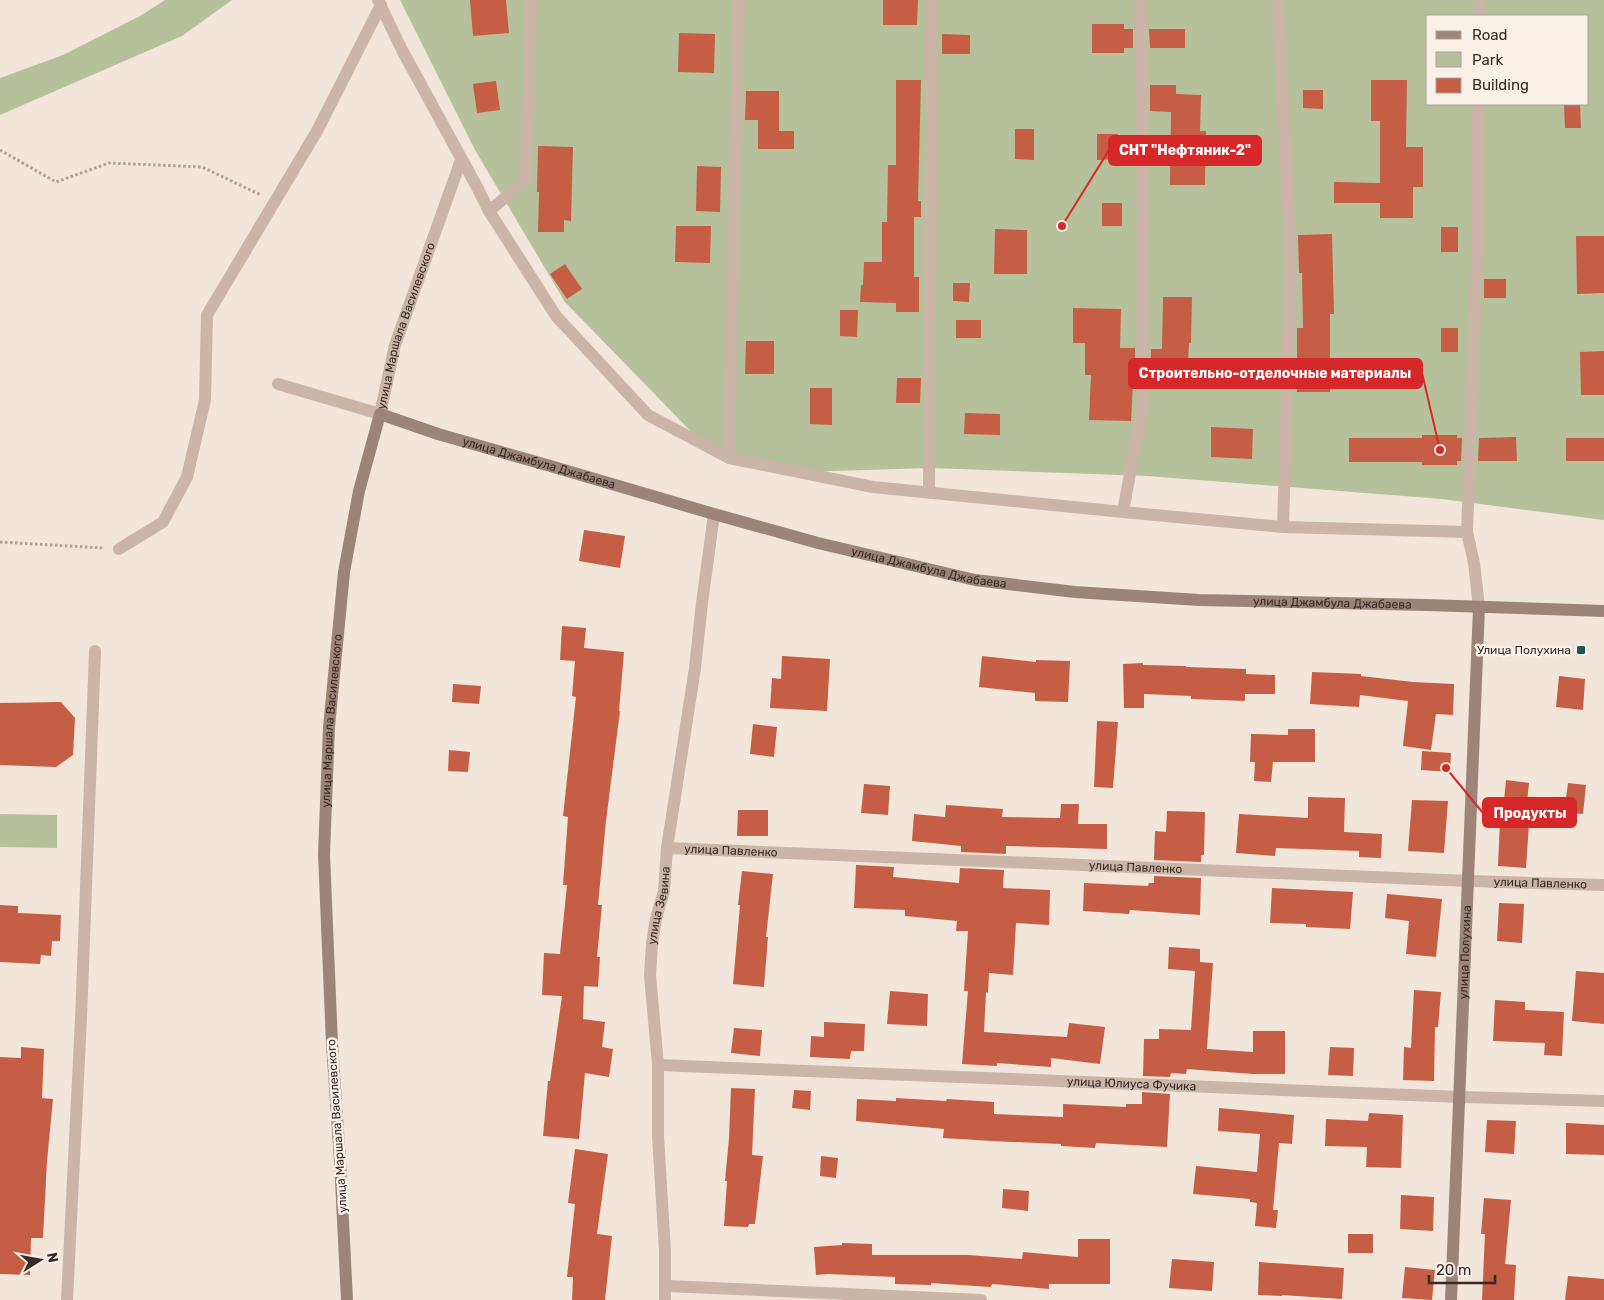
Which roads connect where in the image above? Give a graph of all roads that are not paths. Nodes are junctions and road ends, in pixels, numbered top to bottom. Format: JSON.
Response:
{"nodes":[{"id":1,"x":531,"y":0,"type":"edge"},
{"id":2,"x":739,"y":0,"type":"edge"},
{"id":3,"x":932,"y":0,"type":"edge"},
{"id":4,"x":1140,"y":0,"type":"edge"},
{"id":5,"x":1278,"y":0,"type":"edge"},
{"id":6,"x":1480,"y":0,"type":"edge"},
{"id":7,"x":379,"y":3,"type":"edge"},
{"id":8,"x":1479,"y":15,"type":"edge"},
{"id":9,"x":1477,"y":105,"type":"edge"},
{"id":10,"x":462,"y":160,"type":"junction"},
{"id":11,"x":489,"y":211,"type":"junction"},
{"id":12,"x":278,"y":384,"type":"dead end"},
{"id":13,"x":380,"y":414,"type":"junction"},
{"id":14,"x":728,"y":458,"type":"junction"},
{"id":15,"x":929,"y":493,"type":"junction"},
{"id":16,"x":1124,"y":512,"type":"junction"},
{"id":17,"x":714,"y":514,"type":"junction"},
{"id":18,"x":1284,"y":527,"type":"junction"},
{"id":19,"x":1466,"y":532,"type":"junction"},
{"id":20,"x":119,"y":549,"type":"road end"},
{"id":21,"x":1479,"y":607,"type":"junction"},
{"id":22,"x":1604,"y":611,"type":"edge"},
{"id":23,"x":95,"y":651,"type":"dead end"},
{"id":24,"x":667,"y":848,"type":"junction"},
{"id":25,"x":1469,"y":881,"type":"junction"},
{"id":26,"x":1604,"y":885,"type":"edge"},
{"id":27,"x":658,"y":1066,"type":"junction"},
{"id":28,"x":1460,"y":1097,"type":"junction"},
{"id":29,"x":1604,"y":1100,"type":"edge"},
{"id":30,"x":666,"y":1286,"type":"junction"},
{"id":31,"x":67,"y":1300,"type":"edge"},
{"id":32,"x":347,"y":1300,"type":"edge"},
{"id":33,"x":665,"y":1300,"type":"edge"},
{"id":34,"x":981,"y":1300,"type":"edge"},
{"id":35,"x":1451,"y":1300,"type":"edge"}],
"edges":[{"from":1,"to":11,"type":"street"},
{"from":2,"to":14,"type":"street"},
{"from":3,"to":15,"type":"street"},
{"from":4,"to":16,"type":"street"},
{"from":5,"to":18,"type":"street"},
{"from":6,"to":8,"type":"street"},
{"from":7,"to":10,"type":"street"},
{"from":7,"to":20,"type":"street"},
{"from":9,"to":19,"type":"street"},
{"from":10,"to":11,"type":"street"},
{"from":10,"to":13,"type":"street","name":"улица Маршала Василевского"},
{"from":11,"to":14,"type":"street"},
{"from":12,"to":13,"type":"street","name":"улица Джамбула Джабаева"},
{"from":13,"to":17,"type":"main road","name":"улица Джамбула Джабаева"},
{"from":13,"to":32,"type":"main road","name":"улица Маршала Василевского"},
{"from":14,"to":15,"type":"street"},
{"from":15,"to":16,"type":"street"},
{"from":16,"to":18,"type":"street"},
{"from":17,"to":21,"type":"main road","name":"улица Джамбула Джабаева"},
{"from":17,"to":24,"type":"street","name":"улица Зевина"},
{"from":18,"to":19,"type":"street"},
{"from":19,"to":21,"type":"street"},
{"from":21,"to":22,"type":"main road","name":"улица Джамбула Джабаева"},
{"from":21,"to":25,"type":"main road","name":"улица Полухина"},
{"from":23,"to":31,"type":"street"},
{"from":24,"to":25,"type":"street","name":"улица Павленко"},
{"from":24,"to":27,"type":"street","name":"улица Зевина"},
{"from":25,"to":26,"type":"street","name":"улица Павленко"},
{"from":25,"to":28,"type":"main road","name":"улица Полухина"},
{"from":27,"to":28,"type":"street","name":"улица Юлиуса Фучика"},
{"from":27,"to":30,"type":"street","name":"улица Зевина"},
{"from":28,"to":29,"type":"street","name":"улица Юлиуса Фучика"},
{"from":28,"to":35,"type":"main road","name":"улица Полухина"},
{"from":30,"to":33,"type":"street","name":"улица Зевина"},
{"from":30,"to":34,"type":"street"}]}
